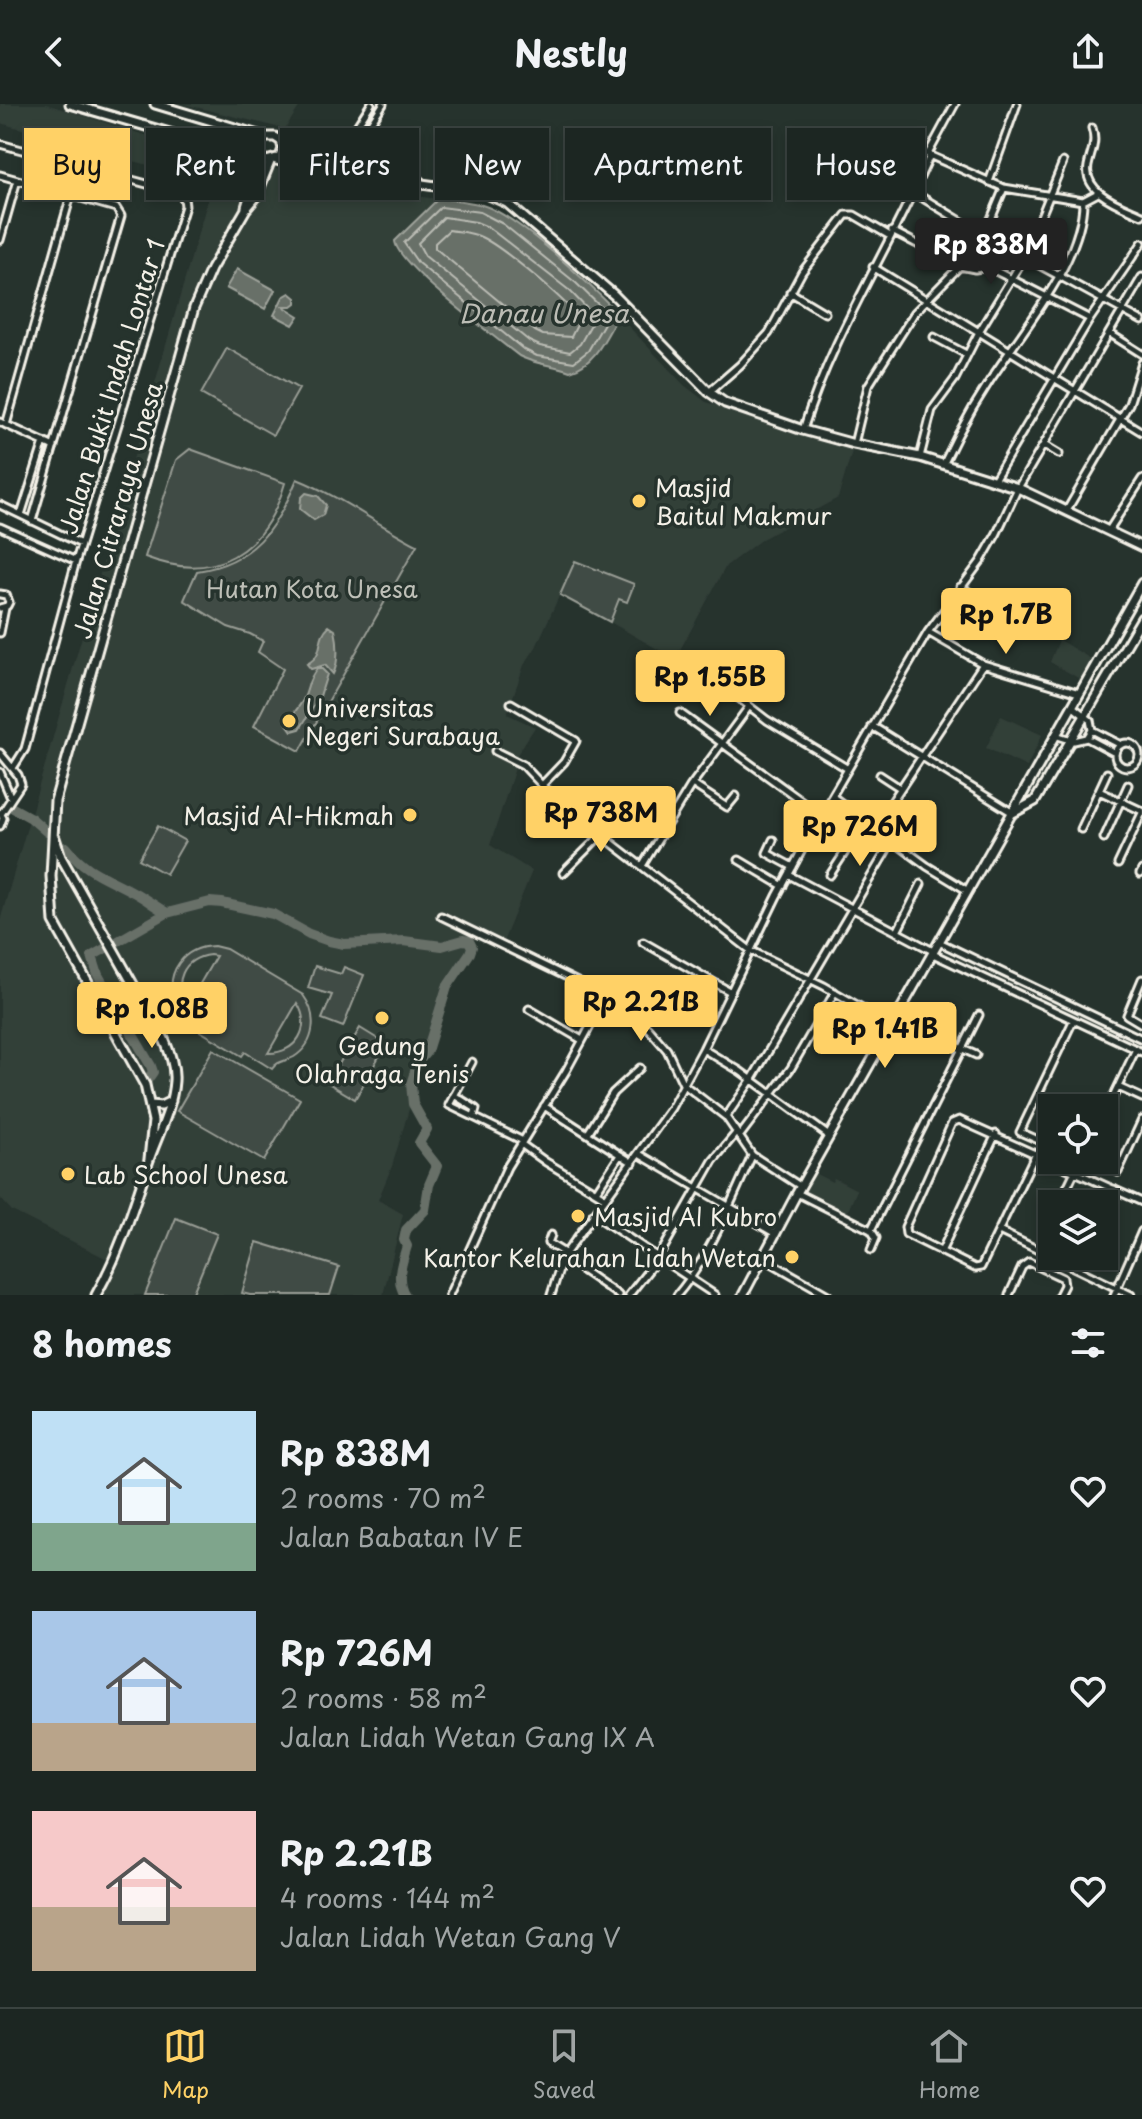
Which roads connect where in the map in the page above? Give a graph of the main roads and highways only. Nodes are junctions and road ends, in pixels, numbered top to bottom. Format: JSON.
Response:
{"nodes":[{"id":1,"x":70,"y":104,"type":"edge"},
{"id":2,"x":155,"y":104,"type":"edge"},
{"id":3,"x":152,"y":128,"type":"edge"},
{"id":4,"x":265,"y":137,"type":"joint"},
{"id":5,"x":280,"y":140,"type":"edge"},
{"id":6,"x":280,"y":154,"type":"edge"},
{"id":7,"x":264,"y":157,"type":"edge"},
{"id":8,"x":276,"y":161,"type":"junction"},
{"id":9,"x":280,"y":162,"type":"edge"},
{"id":10,"x":419,"y":182,"type":"edge"},
{"id":11,"x":419,"y":184,"type":"edge"},
{"id":12,"x":422,"y":184,"type":"junction"},
{"id":13,"x":248,"y":200,"type":"edge"},
{"id":14,"x":246,"y":209,"type":"junction"},
{"id":15,"x":1142,"y":547,"type":"edge"},
{"id":16,"x":1142,"y":583,"type":"edge"},
{"id":17,"x":1142,"y":618,"type":"edge"},
{"id":18,"x":1013,"y":813,"type":"junction"},
{"id":19,"x":54,"y":832,"type":"junction"},
{"id":20,"x":69,"y":870,"type":"junction"},
{"id":21,"x":51,"y":876,"type":"junction"},
{"id":22,"x":171,"y":1101,"type":"junction"},
{"id":23,"x":151,"y":1105,"type":"junction"},
{"id":24,"x":149,"y":1159,"type":"junction"},
{"id":25,"x":96,"y":1295,"type":"edge"},
{"id":26,"x":743,"y":1295,"type":"edge"}],
"edges":[{"from":1,"to":3,"type":"main road"},
{"from":2,"to":4,"type":"main road"},
{"from":4,"to":5,"type":"main road"},
{"from":6,"to":8,"type":"main road"},
{"from":7,"to":8,"type":"main road"},
{"from":8,"to":9,"type":"main road"},
{"from":8,"to":14,"type":"main road","name":"Jalan Citraraya Unesa"},
{"from":10,"to":12,"type":"main road"},
{"from":11,"to":12,"type":"main road"},
{"from":12,"to":15,"type":"main road"},
{"from":13,"to":14,"type":"main road","name":"Jalan Citraraya Unesa"},
{"from":14,"to":19,"type":"main road","name":"Jalan Citraraya Unesa"},
{"from":16,"to":18,"type":"main road"},
{"from":17,"to":18,"type":"main road"},
{"from":18,"to":26,"type":"main road"},
{"from":19,"to":20,"type":"main road"},
{"from":19,"to":21,"type":"main road","name":"Jalan Citraraya Unesa"},
{"from":20,"to":21,"type":"main road"},
{"from":20,"to":22,"type":"main road"},
{"from":21,"to":23,"type":"main road","name":"Jalan Citraraya Unesa"},
{"from":22,"to":23,"type":"main road"},
{"from":22,"to":24,"type":"main road"},
{"from":23,"to":24,"type":"main road"},
{"from":24,"to":25,"type":"main road"}]}
